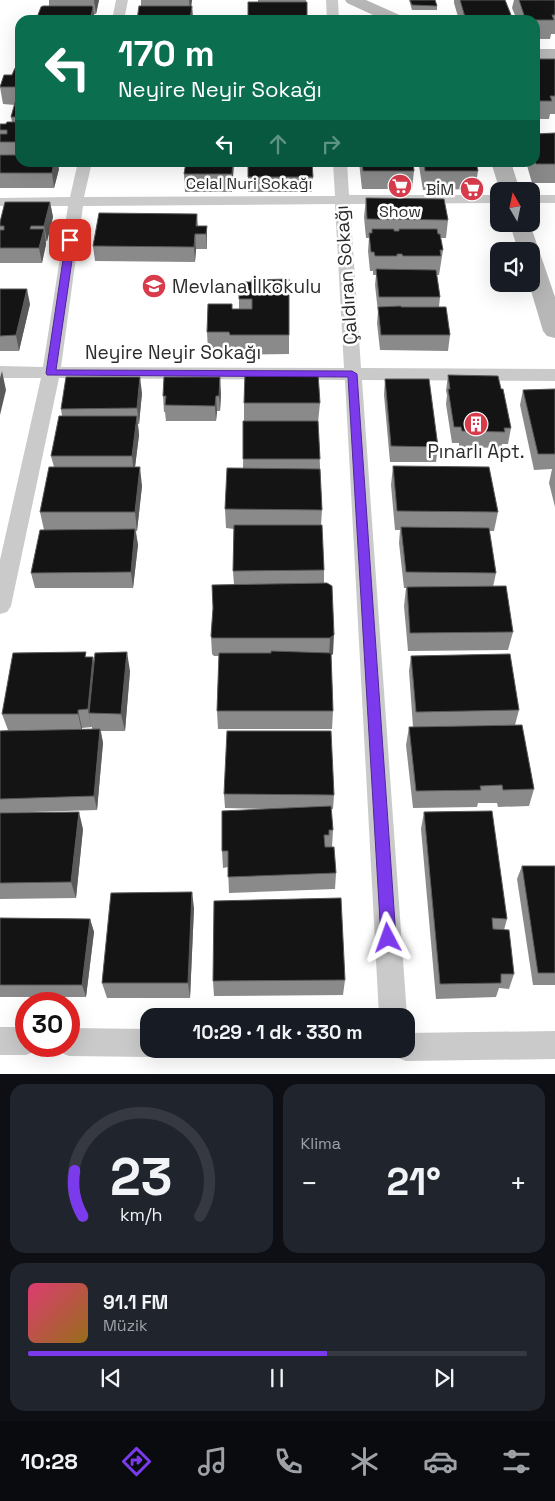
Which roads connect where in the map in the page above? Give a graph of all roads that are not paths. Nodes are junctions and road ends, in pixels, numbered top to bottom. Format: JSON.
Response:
{"nodes":[{"id":1,"x":122,"y":0,"type":"edge"},
{"id":2,"x":332,"y":0,"type":"edge"},
{"id":3,"x":353,"y":0,"type":"edge"},
{"id":4,"x":119,"y":15,"type":"edge"},
{"id":5,"x":333,"y":15,"type":"edge"},
{"id":6,"x":387,"y":15,"type":"edge"},
{"id":7,"x":540,"y":54,"type":"edge"},
{"id":8,"x":555,"y":54,"type":"edge"},
{"id":9,"x":84,"y":167,"type":"edge"},
{"id":10,"x":340,"y":167,"type":"edge"},
{"id":11,"x":503,"y":167,"type":"edge"},
{"id":12,"x":507,"y":182,"type":"edge"},
{"id":13,"x":490,"y":199,"type":"edge"},
{"id":14,"x":540,"y":199,"type":"edge"},
{"id":15,"x":555,"y":199,"type":"edge"},
{"id":16,"x":341,"y":200,"type":"junction"},
{"id":17,"x":0,"y":202,"type":"edge"},
{"id":18,"x":76,"y":202,"type":"junction"},
{"id":19,"x":540,"y":285,"type":"edge"},
{"id":20,"x":555,"y":331,"type":"edge"},
{"id":21,"x":0,"y":372,"type":"edge"},
{"id":22,"x":50,"y":373,"type":"junction"},
{"id":23,"x":352,"y":374,"type":"junction"},
{"id":24,"x":555,"y":375,"type":"edge"},
{"id":25,"x":0,"y":606,"type":"edge"},
{"id":26,"x":393,"y":1008,"type":"edge"},
{"id":27,"x":0,"y":1041,"type":"edge"},
{"id":28,"x":15,"y":1041,"type":"edge"},
{"id":29,"x":80,"y":1042,"type":"edge"},
{"id":30,"x":140,"y":1043,"type":"edge"},
{"id":31,"x":555,"y":1045,"type":"edge"},
{"id":32,"x":415,"y":1047,"type":"edge"}],
"edges":[{"from":1,"to":4,"type":"street"},
{"from":2,"to":5,"type":"street"},
{"from":3,"to":6,"type":"street"},
{"from":7,"to":8,"type":"street"},
{"from":9,"to":18,"type":"street"},
{"from":10,"to":16,"type":"street","name":"Çaldıran Sokağı"},
{"from":11,"to":12,"type":"street"},
{"from":13,"to":16,"type":"street","name":"Celal Nuri Sokağı"},
{"from":14,"to":15,"type":"street"},
{"from":16,"to":18,"type":"street","name":"Celal Nuri Sokağı"},
{"from":16,"to":23,"type":"street","name":"Çaldıran Sokağı"},
{"from":17,"to":18,"type":"street","name":"Celal Nuri Sokağı"},
{"from":18,"to":22,"type":"street"},
{"from":19,"to":20,"type":"street"},
{"from":21,"to":22,"type":"street","name":"Neyire Neyir Sokağı"},
{"from":22,"to":23,"type":"street","name":"Neyire Neyir Sokağı"},
{"from":22,"to":25,"type":"street"},
{"from":23,"to":24,"type":"street","name":"Neyire Neyir Sokağı"},
{"from":23,"to":26,"type":"street","name":"Çaldıran Sokağı"},
{"from":27,"to":28,"type":"street"},
{"from":29,"to":30,"type":"street"},
{"from":31,"to":32,"type":"street"}]}
